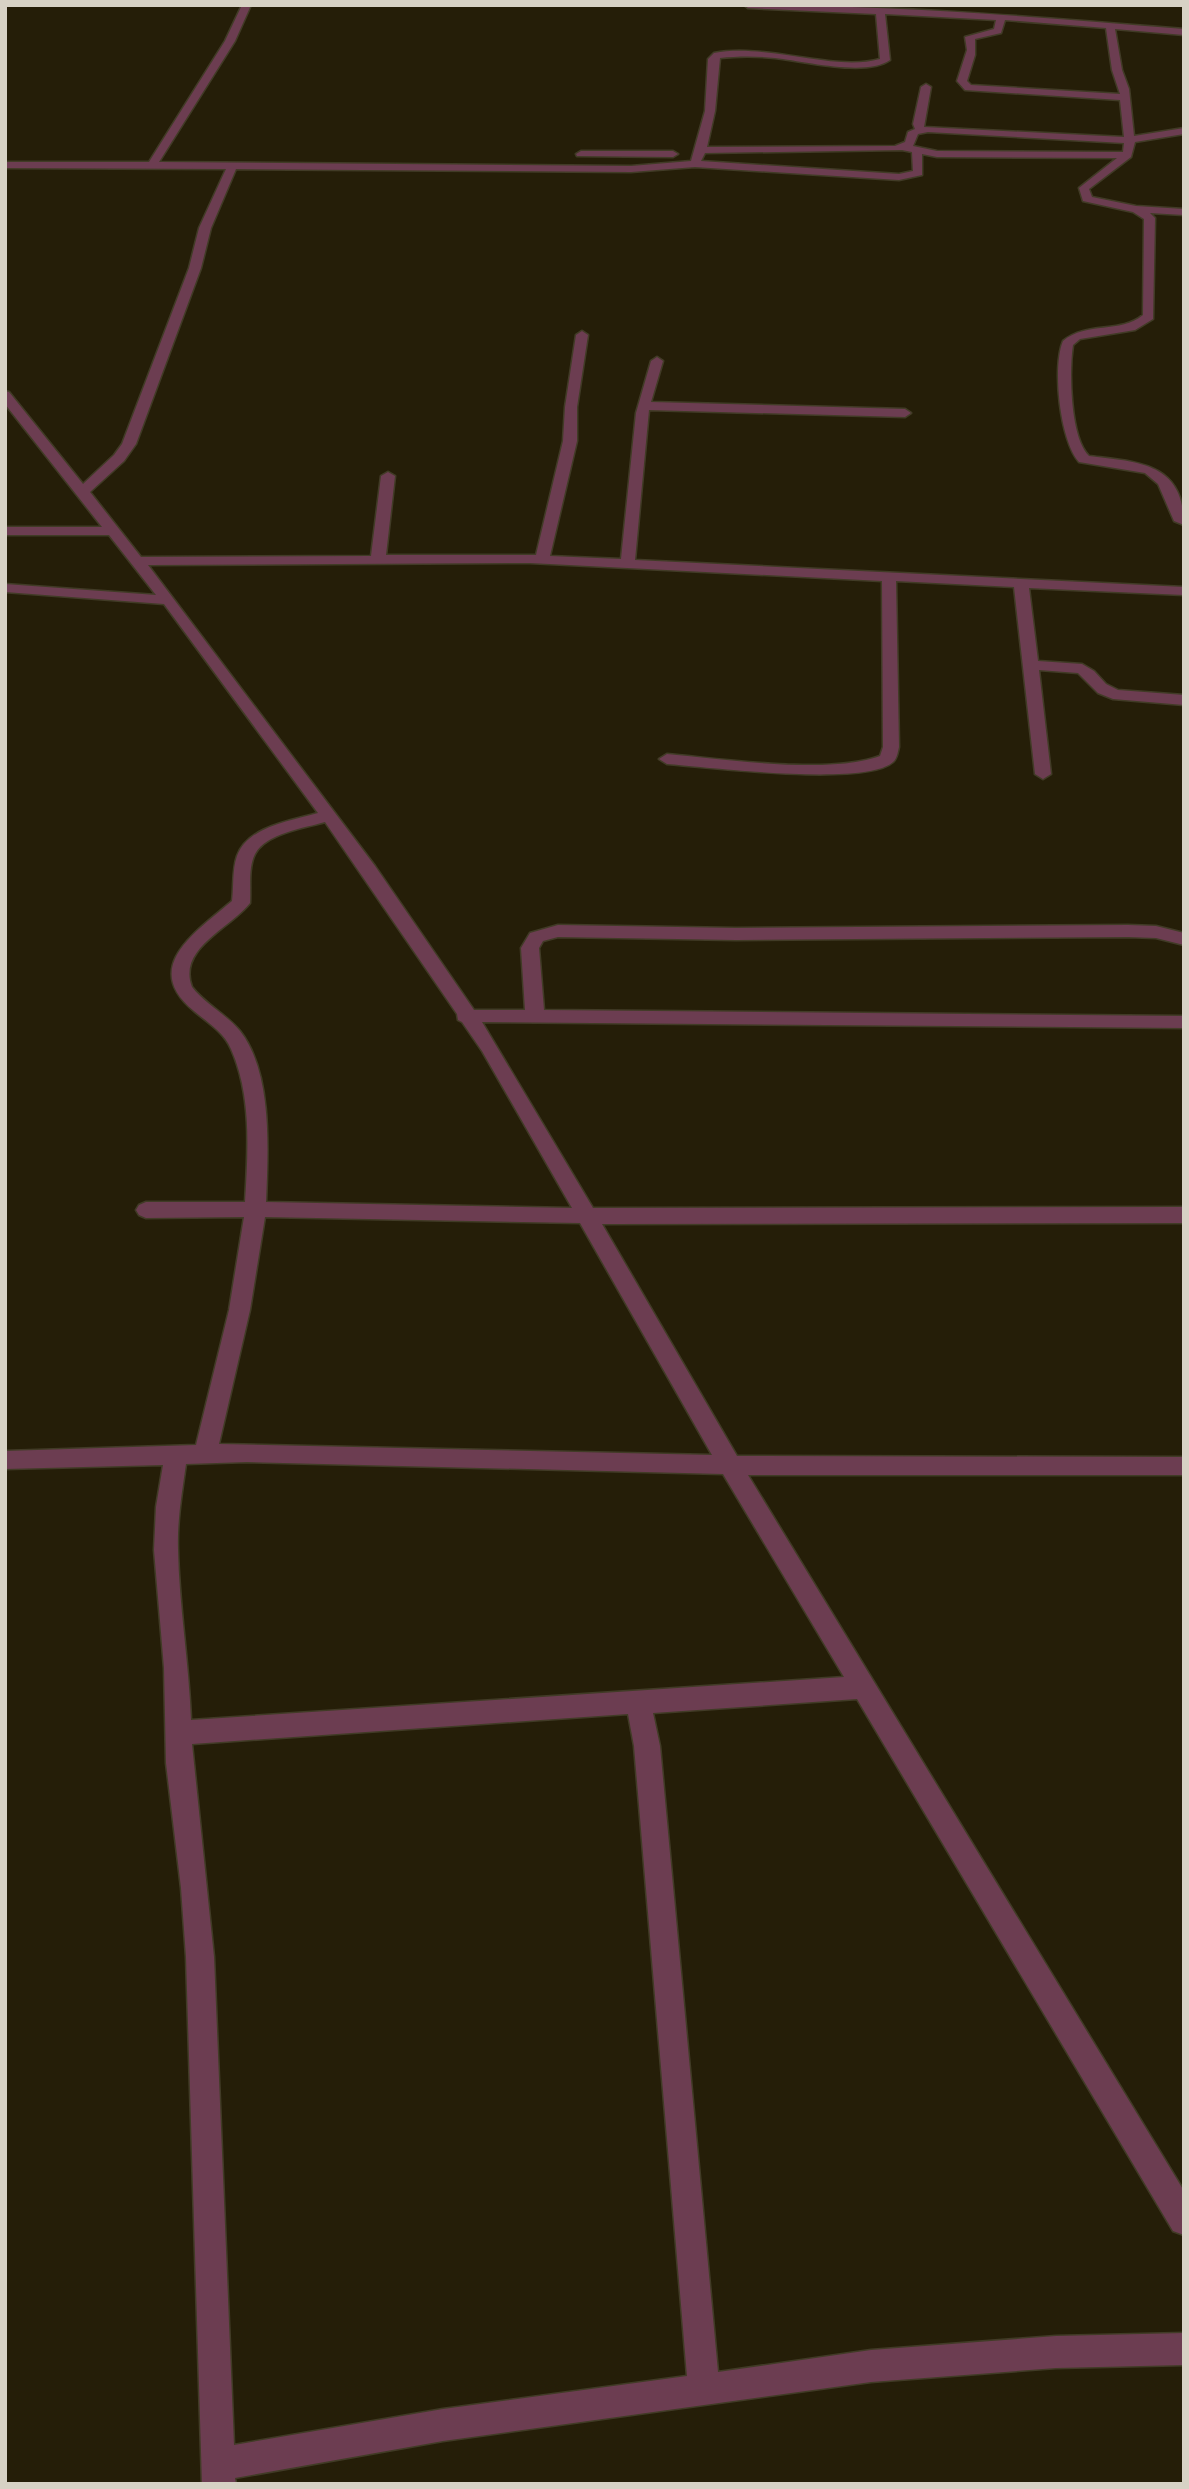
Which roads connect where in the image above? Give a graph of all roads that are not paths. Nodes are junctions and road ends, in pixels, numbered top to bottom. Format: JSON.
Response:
{"nodes":[{"id":1,"x":247,"y":5,"type":"edge"},
{"id":2,"x":748,"y":5,"type":"edge"},
{"id":3,"x":985,"y":5,"type":"edge"},
{"id":4,"x":1027,"y":5,"type":"edge"},
{"id":5,"x":856,"y":8,"type":"edge"},
{"id":6,"x":880,"y":12,"type":"junction"},
{"id":7,"x":983,"y":17,"type":"junction"},
{"id":8,"x":1001,"y":18,"type":"junction"},
{"id":9,"x":1021,"y":19,"type":"junction"},
{"id":10,"x":1110,"y":26,"type":"junction"},
{"id":11,"x":1184,"y":32,"type":"edge"},
{"id":12,"x":926,"y":88,"type":"dead end"},
{"id":13,"x":1125,"y":97,"type":"junction"},
{"id":14,"x":920,"y":130,"type":"junction"},
{"id":15,"x":1184,"y":131,"type":"edge"},
{"id":16,"x":1131,"y":140,"type":"junction"},
{"id":17,"x":911,"y":149,"type":"junction"},
{"id":18,"x":581,"y":154,"type":"dead end"},
{"id":19,"x":1129,"y":155,"type":"junction"},
{"id":20,"x":699,"y":156,"type":"junction"},
{"id":21,"x":5,"y":165,"type":"edge"},
{"id":22,"x":232,"y":166,"type":"junction"},
{"id":23,"x":151,"y":167,"type":"junction"},
{"id":24,"x":1136,"y":209,"type":"junction"},
{"id":25,"x":1184,"y":212,"type":"edge"},
{"id":26,"x":582,"y":335,"type":"dead end"},
{"id":27,"x":657,"y":361,"type":"dead end"},
{"id":28,"x":5,"y":395,"type":"edge"},
{"id":29,"x":644,"y":406,"type":"junction"},
{"id":30,"x":905,"y":413,"type":"dead end"},
{"id":31,"x":388,"y":477,"type":"dead end"},
{"id":32,"x":82,"y":492,"type":"junction"},
{"id":33,"x":1184,"y":521,"type":"edge"},
{"id":34,"x":5,"y":531,"type":"edge"},
{"id":35,"x":113,"y":531,"type":"junction"},
{"id":36,"x":378,"y":559,"type":"junction"},
{"id":37,"x":542,"y":559,"type":"junction"},
{"id":38,"x":137,"y":561,"type":"junction"},
{"id":39,"x":628,"y":563,"type":"junction"},
{"id":40,"x":889,"y":577,"type":"junction"},
{"id":41,"x":1021,"y":583,"type":"junction"},
{"id":42,"x":5,"y":587,"type":"edge"},
{"id":43,"x":1184,"y":591,"type":"edge"},
{"id":44,"x":168,"y":600,"type":"junction"},
{"id":45,"x":1031,"y":666,"type":"junction"},
{"id":46,"x":1184,"y":700,"type":"edge"},
{"id":47,"x":667,"y":759,"type":"dead end"},
{"id":48,"x":1043,"y":774,"type":"dead end"},
{"id":49,"x":328,"y":816,"type":"junction"},
{"id":50,"x":1184,"y":939,"type":"edge"},
{"id":51,"x":465,"y":1016,"type":"junction"},
{"id":52,"x":534,"y":1017,"type":"junction"},
{"id":53,"x":1184,"y":1023,"type":"edge"},
{"id":54,"x":257,"y":1209,"type":"junction"},
{"id":55,"x":146,"y":1210,"type":"dead end"},
{"id":56,"x":1184,"y":1214,"type":"edge"},
{"id":57,"x":587,"y":1216,"type":"junction"},
{"id":58,"x":205,"y":1454,"type":"junction"},
{"id":59,"x":176,"y":1455,"type":"junction"},
{"id":60,"x":5,"y":1460,"type":"edge"},
{"id":61,"x":730,"y":1465,"type":"junction"},
{"id":62,"x":1184,"y":1466,"type":"edge"},
{"id":63,"x":863,"y":1687,"type":"junction"},
{"id":64,"x":638,"y":1702,"type":"junction"},
{"id":65,"x":179,"y":1733,"type":"junction"},
{"id":66,"x":1184,"y":2220,"type":"edge"},
{"id":67,"x":1184,"y":2349,"type":"edge"},
{"id":68,"x":704,"y":2390,"type":"junction"},
{"id":69,"x":219,"y":2474,"type":"edge"}],
"edges":[{"from":1,"to":23,"type":"street"},
{"from":2,"to":5,"type":"street"},
{"from":3,"to":7,"type":"street"},
{"from":4,"to":9,"type":"street"},
{"from":5,"to":6,"type":"street"},
{"from":6,"to":7,"type":"street"},
{"from":6,"to":20,"type":"street"},
{"from":7,"to":8,"type":"street"},
{"from":8,"to":9,"type":"street"},
{"from":8,"to":13,"type":"street"},
{"from":9,"to":10,"type":"street"},
{"from":10,"to":11,"type":"street"},
{"from":10,"to":13,"type":"street"},
{"from":12,"to":14,"type":"street"},
{"from":13,"to":16,"type":"street"},
{"from":14,"to":16,"type":"street"},
{"from":14,"to":17,"type":"street"},
{"from":15,"to":16,"type":"street"},
{"from":16,"to":19,"type":"street"},
{"from":17,"to":19,"type":"street"},
{"from":17,"to":20,"type":"street"},
{"from":17,"to":20,"type":"street"},
{"from":18,"to":20,"type":"street"},
{"from":19,"to":24,"type":"street"},
{"from":20,"to":22,"type":"street"},
{"from":21,"to":23,"type":"street"},
{"from":22,"to":23,"type":"street"},
{"from":22,"to":32,"type":"street"},
{"from":24,"to":25,"type":"street"},
{"from":24,"to":33,"type":"street"},
{"from":26,"to":37,"type":"street"},
{"from":27,"to":29,"type":"street"},
{"from":28,"to":32,"type":"street"},
{"from":29,"to":30,"type":"street"},
{"from":29,"to":39,"type":"street"},
{"from":31,"to":36,"type":"street"},
{"from":32,"to":35,"type":"street"},
{"from":34,"to":35,"type":"street"},
{"from":35,"to":38,"type":"street"},
{"from":36,"to":37,"type":"street"},
{"from":36,"to":38,"type":"street"},
{"from":37,"to":39,"type":"street"},
{"from":38,"to":44,"type":"street"},
{"from":39,"to":40,"type":"street"},
{"from":40,"to":41,"type":"street"},
{"from":40,"to":47,"type":"street"},
{"from":41,"to":43,"type":"street"},
{"from":41,"to":45,"type":"street"},
{"from":42,"to":44,"type":"street"},
{"from":44,"to":49,"type":"street"},
{"from":45,"to":46,"type":"street"},
{"from":45,"to":48,"type":"street"},
{"from":49,"to":51,"type":"street"},
{"from":49,"to":54,"type":"street"},
{"from":50,"to":52,"type":"street"},
{"from":51,"to":52,"type":"street"},
{"from":51,"to":57,"type":"street"},
{"from":52,"to":53,"type":"street"},
{"from":54,"to":55,"type":"street"},
{"from":54,"to":57,"type":"street"},
{"from":54,"to":58,"type":"street"},
{"from":56,"to":57,"type":"street"},
{"from":57,"to":61,"type":"street"},
{"from":58,"to":59,"type":"street"},
{"from":58,"to":61,"type":"street"},
{"from":59,"to":60,"type":"street"},
{"from":59,"to":65,"type":"street"},
{"from":61,"to":62,"type":"street"},
{"from":61,"to":63,"type":"street"},
{"from":63,"to":64,"type":"street"},
{"from":63,"to":66,"type":"street"},
{"from":64,"to":65,"type":"street"},
{"from":64,"to":68,"type":"street"},
{"from":65,"to":69,"type":"street"},
{"from":67,"to":68,"type":"street"},
{"from":68,"to":69,"type":"street"}]}
